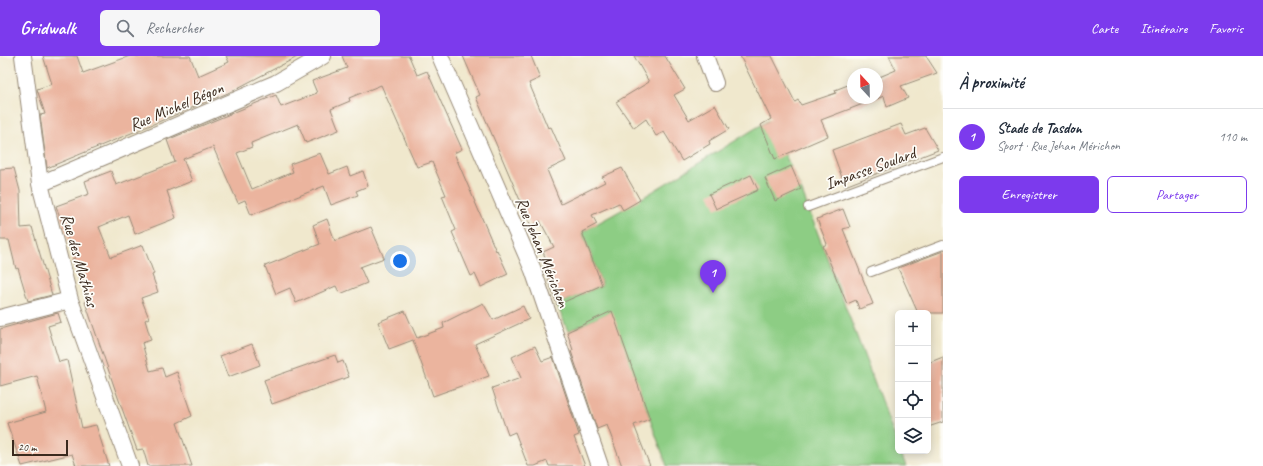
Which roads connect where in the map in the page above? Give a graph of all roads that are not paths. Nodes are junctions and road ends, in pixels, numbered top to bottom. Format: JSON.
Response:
{"nodes":[{"id":1,"x":24,"y":56,"type":"edge"},
{"id":2,"x":323,"y":56,"type":"edge"},
{"id":3,"x":440,"y":56,"type":"edge"},
{"id":4,"x":705,"y":56,"type":"edge"},
{"id":5,"x":715,"y":83,"type":"dead end"},
{"id":6,"x":943,"y":157,"type":"edge"},
{"id":7,"x":40,"y":184,"type":"junction"},
{"id":8,"x":808,"y":207,"type":"dead end"},
{"id":9,"x":943,"y":245,"type":"edge"},
{"id":10,"x":871,"y":272,"type":"dead end"},
{"id":11,"x":70,"y":300,"type":"junction"},
{"id":12,"x":0,"y":318,"type":"edge"},
{"id":13,"x":130,"y":466,"type":"edge"},
{"id":14,"x":600,"y":466,"type":"edge"}],
"edges":[{"from":1,"to":7,"type":"street","name":"Rue des Mathias"},
{"from":2,"to":7,"type":"street","name":"Rue Michel Bégon"},
{"from":3,"to":14,"type":"street","name":"Rue Jehan Mérichon"},
{"from":4,"to":5,"type":"street"},
{"from":6,"to":8,"type":"lane","name":"Impasse Soulard"},
{"from":7,"to":11,"type":"street","name":"Rue des Mathias"},
{"from":9,"to":10,"type":"lane"},
{"from":11,"to":12,"type":"street"},
{"from":11,"to":13,"type":"street","name":"Rue des Mathias"}]}
